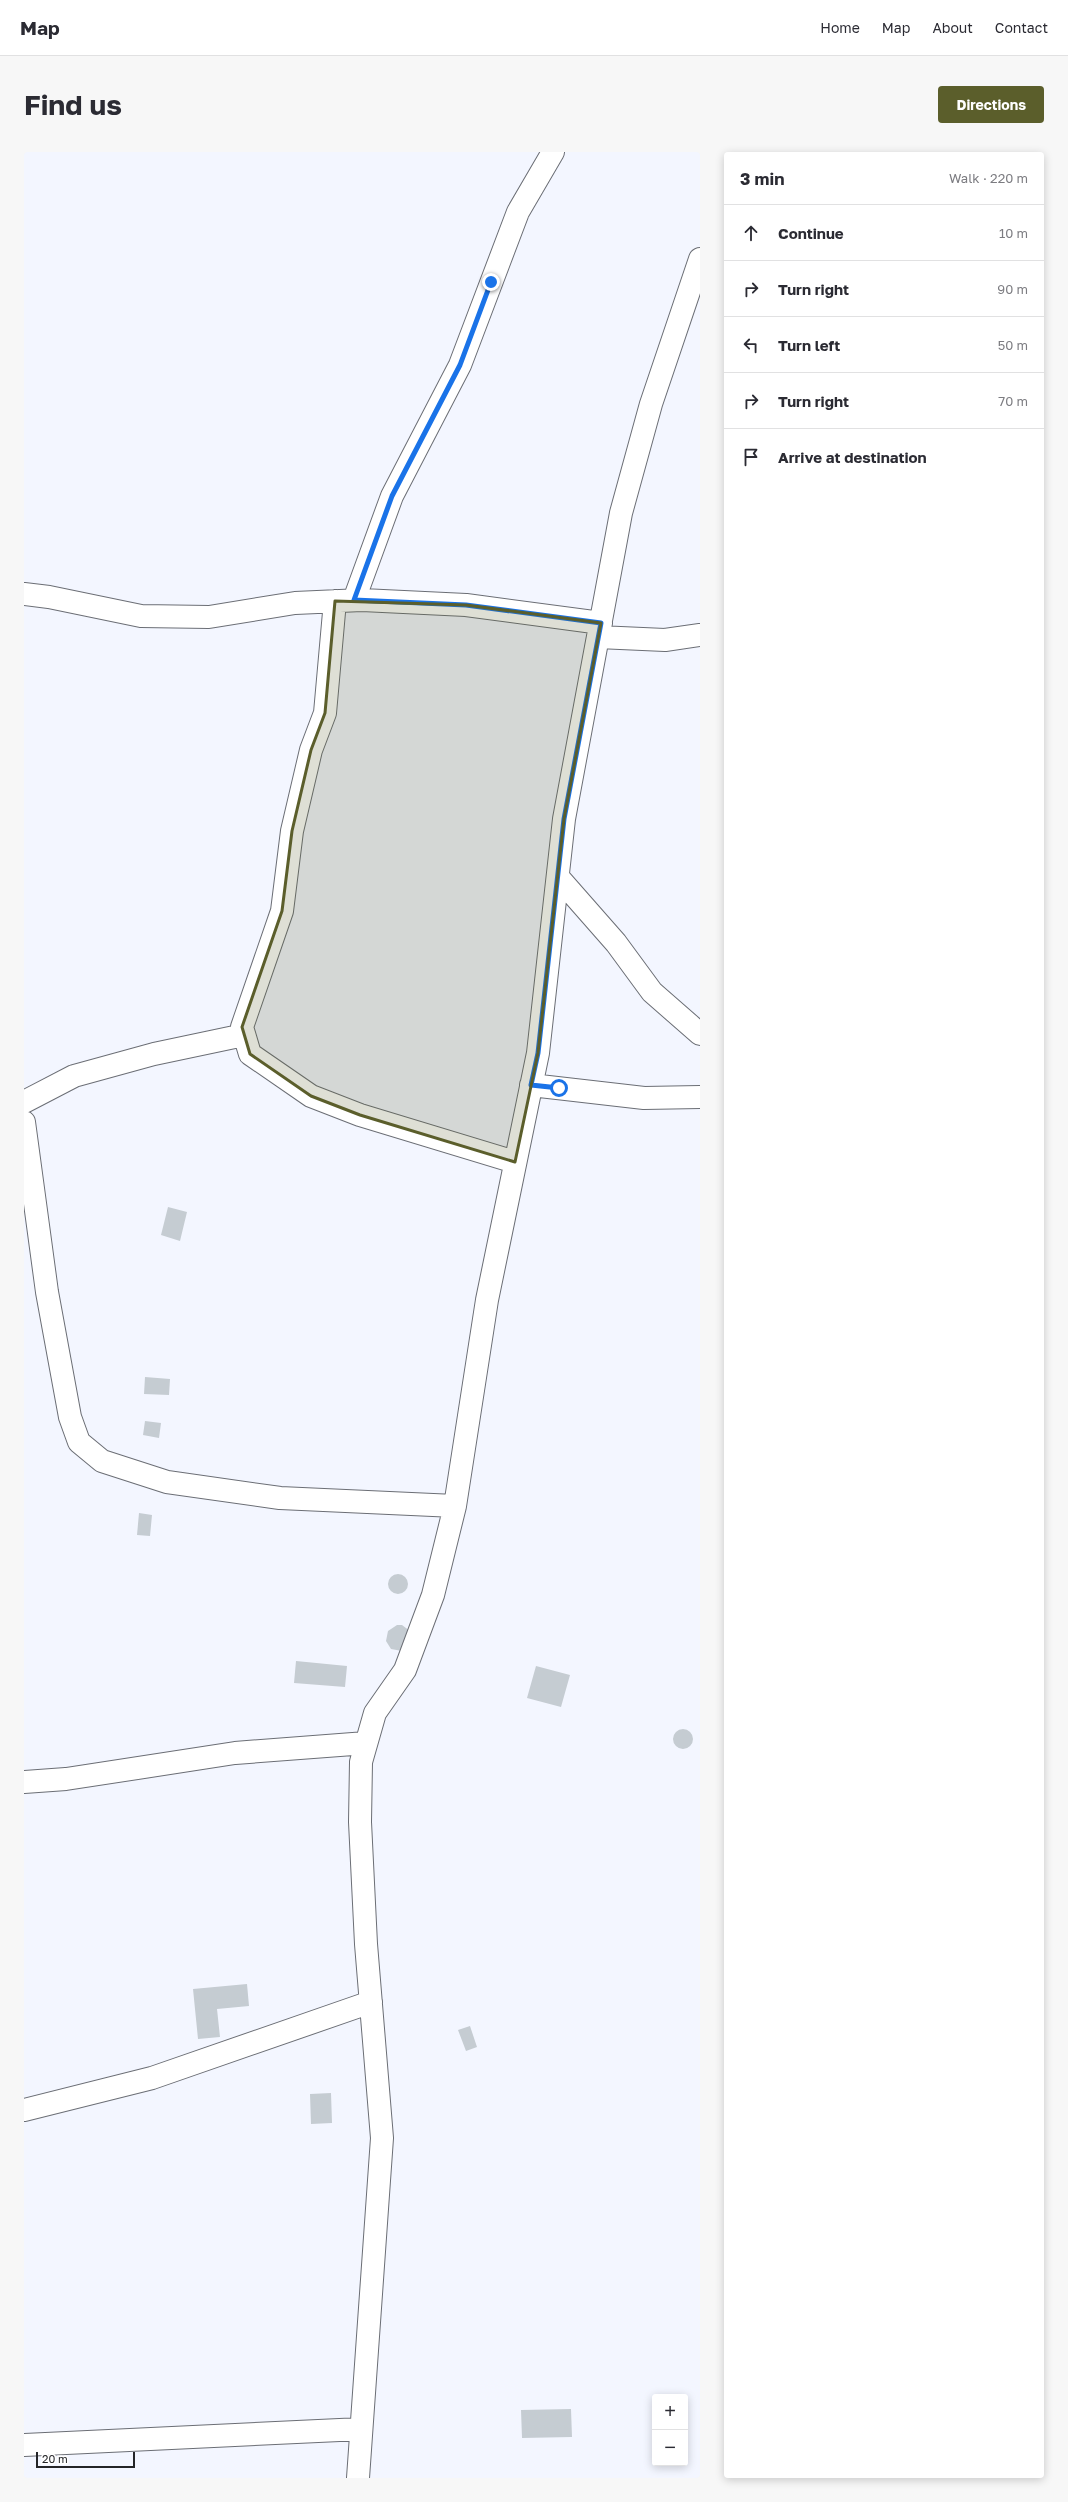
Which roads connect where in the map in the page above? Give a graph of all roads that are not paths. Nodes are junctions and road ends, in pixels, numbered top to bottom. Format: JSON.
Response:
{"nodes":[{"id":1,"x":553,"y":152,"type":"edge"},
{"id":2,"x":700,"y":259,"type":"edge"},
{"id":3,"x":24,"y":594,"type":"edge"},
{"id":4,"x":345,"y":601,"type":"junction"},
{"id":5,"x":599,"y":630,"type":"junction"},
{"id":6,"x":700,"y":635,"type":"edge"},
{"id":7,"x":558,"y":877,"type":"junction"},
{"id":8,"x":700,"y":1034,"type":"edge"},
{"id":9,"x":244,"y":1035,"type":"junction"},
{"id":10,"x":531,"y":1085,"type":"junction"},
{"id":11,"x":700,"y":1097,"type":"edge"},
{"id":12,"x":24,"y":1102,"type":"edge"},
{"id":13,"x":24,"y":1122,"type":"edge"},
{"id":14,"x":515,"y":1162,"type":"junction"},
{"id":15,"x":31,"y":1220,"type":"edge"},
{"id":16,"x":455,"y":1506,"type":"junction"},
{"id":17,"x":366,"y":1743,"type":"junction"},
{"id":18,"x":24,"y":1782,"type":"edge"},
{"id":19,"x":371,"y":2002,"type":"junction"},
{"id":20,"x":24,"y":2110,"type":"edge"},
{"id":21,"x":361,"y":2429,"type":"junction"},
{"id":22,"x":24,"y":2444,"type":"edge"},
{"id":23,"x":358,"y":2478,"type":"edge"}],
"edges":[{"from":1,"to":4,"type":"street"},
{"from":2,"to":5,"type":"street"},
{"from":3,"to":4,"type":"street"},
{"from":4,"to":5,"type":"street"},
{"from":4,"to":9,"type":"street"},
{"from":5,"to":6,"type":"street"},
{"from":5,"to":7,"type":"street"},
{"from":7,"to":8,"type":"street"},
{"from":7,"to":10,"type":"street"},
{"from":9,"to":12,"type":"street"},
{"from":9,"to":14,"type":"street"},
{"from":10,"to":11,"type":"street"},
{"from":10,"to":14,"type":"street"},
{"from":13,"to":15,"type":"street"},
{"from":14,"to":16,"type":"street"},
{"from":15,"to":16,"type":"street"},
{"from":16,"to":17,"type":"street"},
{"from":17,"to":18,"type":"street"},
{"from":17,"to":19,"type":"street"},
{"from":19,"to":20,"type":"street"},
{"from":19,"to":21,"type":"street"},
{"from":21,"to":22,"type":"street"},
{"from":21,"to":23,"type":"street"}]}
